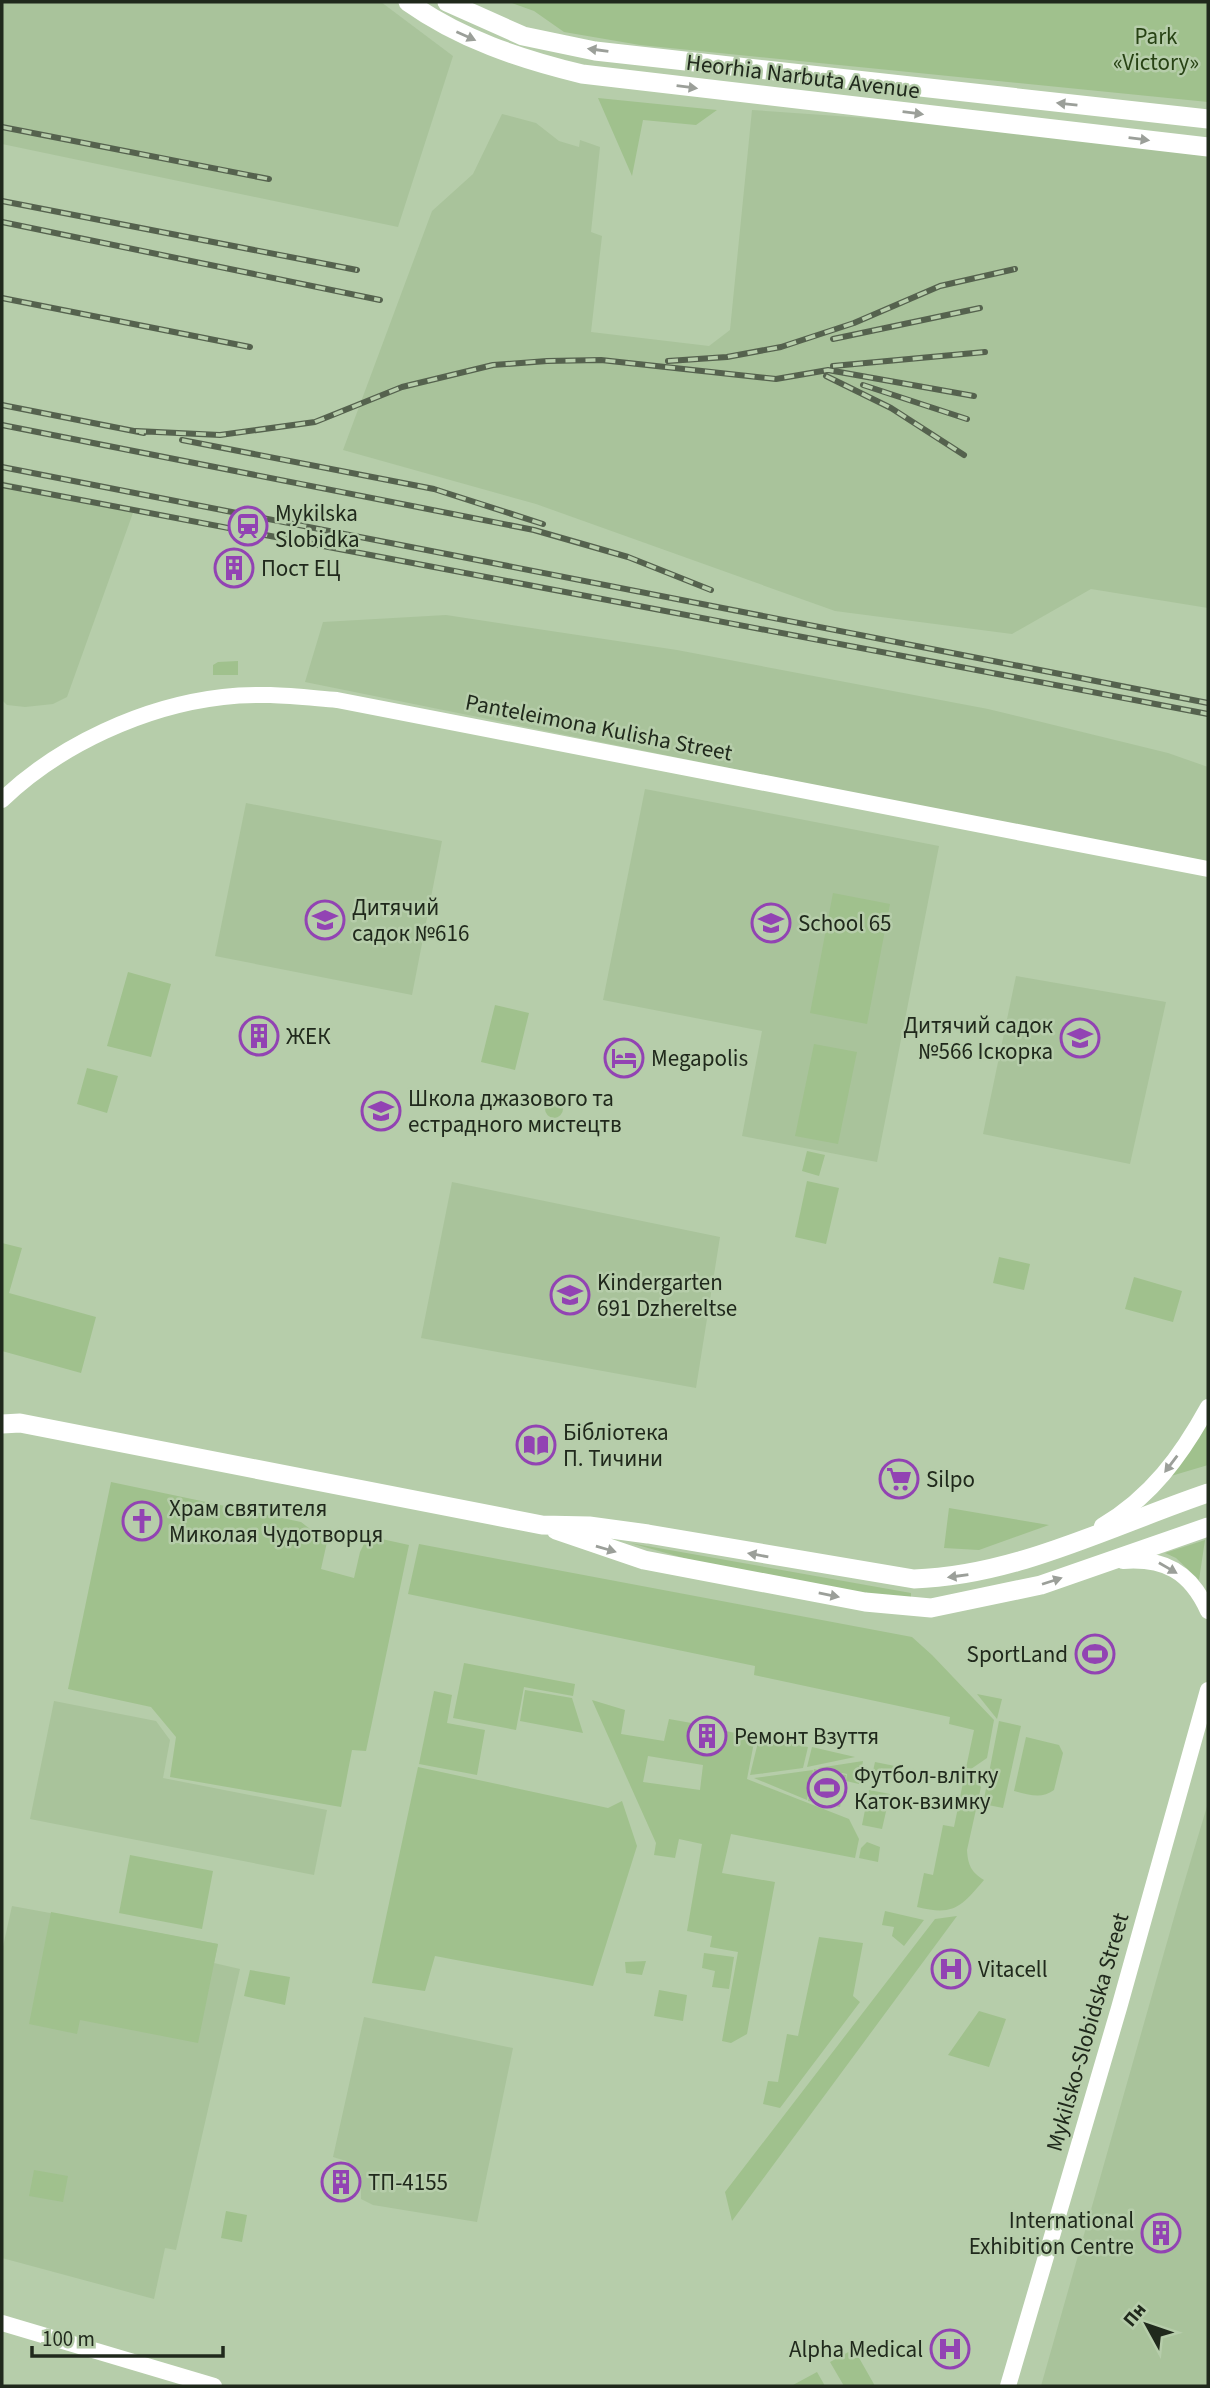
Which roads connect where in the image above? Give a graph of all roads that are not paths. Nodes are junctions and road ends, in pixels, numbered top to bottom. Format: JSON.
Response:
{"nodes":[{"id":1,"x":408,"y":2,"type":"edge"},
{"id":2,"x":447,"y":2,"type":"edge"},
{"id":3,"x":1208,"y":119,"type":"edge"},
{"id":4,"x":1208,"y":147,"type":"edge"},
{"id":5,"x":2,"y":800,"type":"edge"},
{"id":6,"x":1208,"y":869,"type":"edge"},
{"id":7,"x":1208,"y":1407,"type":"edge"},
{"id":8,"x":2,"y":1412,"type":"edge"},
{"id":9,"x":11,"y":1423,"type":"edge"},
{"id":10,"x":1208,"y":1493,"type":"edge"},
{"id":11,"x":542,"y":1525,"type":"junction"},
{"id":12,"x":1208,"y":1527,"type":"edge"},
{"id":13,"x":1082,"y":1538,"type":"junction"},
{"id":14,"x":1110,"y":1562,"type":"junction"},
{"id":15,"x":1208,"y":1611,"type":"edge"},
{"id":16,"x":1208,"y":1690,"type":"edge"},
{"id":17,"x":2,"y":2323,"type":"edge"},
{"id":18,"x":214,"y":2386,"type":"edge"},
{"id":19,"x":1008,"y":2386,"type":"edge"}],
"edges":[{"from":1,"to":4,"type":"main road","name":"Heorhia Narbuta Avenue","one_way":true},
{"from":3,"to":2,"type":"main road","name":"Heorhia Narbuta Avenue","one_way":true},
{"from":5,"to":6,"type":"street","name":"Panteleimona Kulisha Street"},
{"from":7,"to":13,"type":"street","one_way":true},
{"from":8,"to":9,"type":"main road"},
{"from":9,"to":11,"type":"main road"},
{"from":10,"to":13,"type":"main road"},
{"from":13,"to":11,"type":"main road","one_way":true},
{"from":11,"to":14,"type":"main road","one_way":true},
{"from":12,"to":14,"type":"main road"},
{"from":14,"to":15,"type":"street","one_way":true},
{"from":16,"to":19,"type":"street","name":"Mykilsko-Slobidska Street"},
{"from":17,"to":18,"type":"street"}]}
